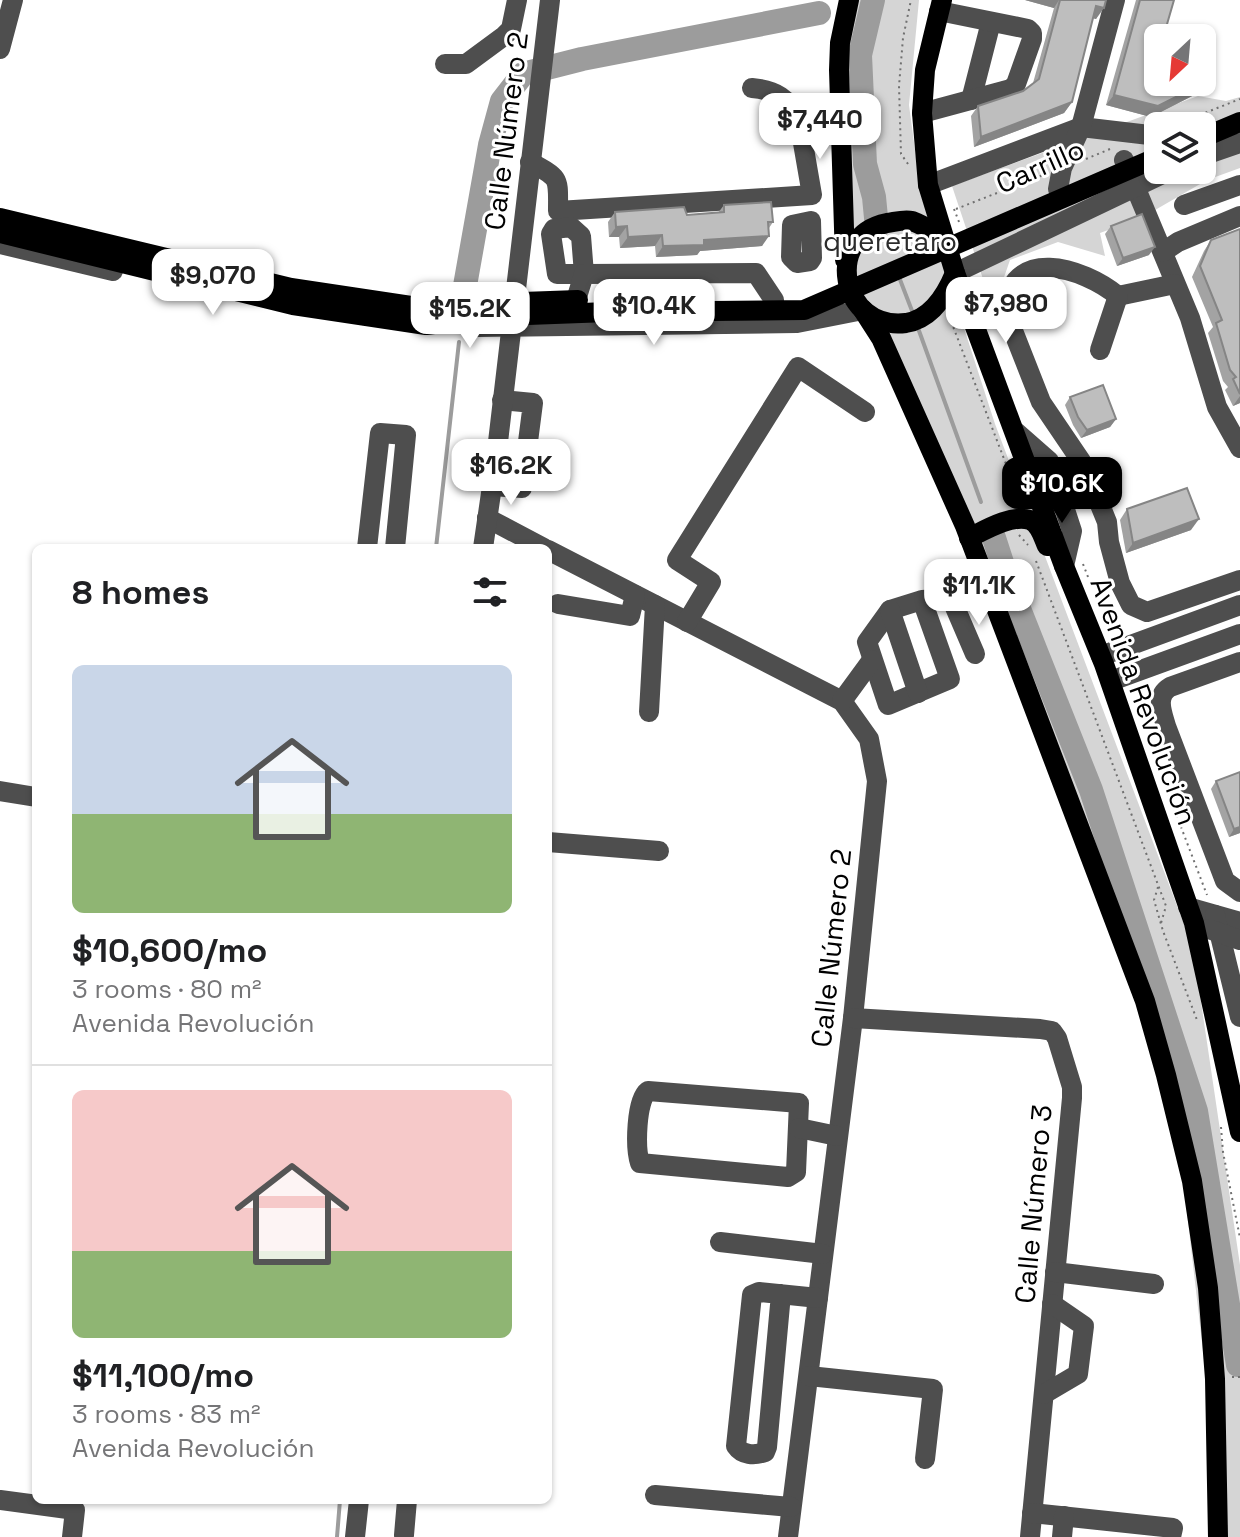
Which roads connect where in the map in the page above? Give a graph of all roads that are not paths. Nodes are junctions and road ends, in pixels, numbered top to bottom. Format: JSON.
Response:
{"nodes":[{"id":1,"x":13,"y":0,"type":"edge"},
{"id":2,"x":517,"y":0,"type":"edge"},
{"id":3,"x":849,"y":0,"type":"edge"},
{"id":4,"x":1115,"y":0,"type":"edge"},
{"id":5,"x":545,"y":1,"type":"edge"},
{"id":6,"x":940,"y":6,"type":"edge"},
{"id":7,"x":991,"y":22,"type":"junction"},
{"id":8,"x":0,"y":49,"type":"edge"},
{"id":9,"x":445,"y":64,"type":"dead end"},
{"id":10,"x":752,"y":88,"type":"dead end"},
{"id":11,"x":971,"y":100,"type":"junction"},
{"id":12,"x":1240,"y":111,"type":"edge"},
{"id":13,"x":922,"y":113,"type":"junction"},
{"id":14,"x":1216,"y":120,"type":"edge"},
{"id":15,"x":1240,"y":122,"type":"edge"},
{"id":16,"x":1081,"y":127,"type":"junction"},
{"id":17,"x":1216,"y":132,"type":"edge"},
{"id":18,"x":1144,"y":134,"type":"edge"},
{"id":19,"x":1240,"y":143,"type":"edge"},
{"id":20,"x":1144,"y":151,"type":"edge"},
{"id":21,"x":1216,"y":151,"type":"edge"},
{"id":22,"x":1124,"y":160,"type":"junction"},
{"id":23,"x":530,"y":162,"type":"junction"},
{"id":24,"x":1144,"y":163,"type":"edge"},
{"id":25,"x":1144,"y":182,"type":"edge"},
{"id":26,"x":928,"y":185,"type":"junction"},
{"id":27,"x":1240,"y":185,"type":"edge"},
{"id":28,"x":1136,"y":186,"type":"junction"},
{"id":29,"x":1058,"y":189,"type":"junction"},
{"id":30,"x":1184,"y":205,"type":"dead end"},
{"id":31,"x":558,"y":211,"type":"junction"},
{"id":32,"x":524,"y":212,"type":"junction"},
{"id":33,"x":1240,"y":216,"type":"edge"},
{"id":34,"x":0,"y":218,"type":"edge"},
{"id":35,"x":844,"y":226,"type":"junction"},
{"id":36,"x":0,"y":233,"type":"edge"},
{"id":37,"x":813,"y":233,"type":"dead end"},
{"id":38,"x":944,"y":238,"type":"junction"},
{"id":39,"x":0,"y":244,"type":"edge"},
{"id":40,"x":1163,"y":252,"type":"junction"},
{"id":41,"x":955,"y":273,"type":"junction"},
{"id":42,"x":846,"y":280,"type":"junction"},
{"id":43,"x":1175,"y":284,"type":"junction"},
{"id":44,"x":1118,"y":296,"type":"junction"},
{"id":45,"x":576,"y":300,"type":"junction"},
{"id":46,"x":774,"y":300,"type":"junction"},
{"id":47,"x":513,"y":303,"type":"junction"},
{"id":48,"x":863,"y":310,"type":"junction"},
{"id":49,"x":505,"y":326,"type":"junction"},
{"id":50,"x":1100,"y":350,"type":"dead end"},
{"id":51,"x":502,"y":400,"type":"junction"},
{"id":52,"x":865,"y":412,"type":"dead end"},
{"id":53,"x":1240,"y":448,"type":"edge"},
{"id":54,"x":492,"y":486,"type":"junction"},
{"id":55,"x":487,"y":518,"type":"junction"},
{"id":56,"x":973,"y":536,"type":"junction"},
{"id":57,"x":367,"y":544,"type":"edge"},
{"id":58,"x":395,"y":544,"type":"edge"},
{"id":59,"x":484,"y":544,"type":"edge"},
{"id":60,"x":535,"y":544,"type":"edge"},
{"id":61,"x":552,"y":553,"type":"edge"},
{"id":62,"x":1240,"y":580,"type":"edge"},
{"id":63,"x":635,"y":595,"type":"junction"},
{"id":64,"x":922,"y":600,"type":"junction"},
{"id":65,"x":1080,"y":601,"type":"junction"},
{"id":66,"x":558,"y":604,"type":"dead end"},
{"id":67,"x":655,"y":605,"type":"junction"},
{"id":68,"x":1240,"y":605,"type":"edge"},
{"id":69,"x":890,"y":610,"type":"junction"},
{"id":70,"x":687,"y":622,"type":"junction"},
{"id":71,"x":1240,"y":634,"type":"edge"},
{"id":72,"x":975,"y":654,"type":"dead end"},
{"id":73,"x":1101,"y":656,"type":"junction"},
{"id":74,"x":872,"y":660,"type":"junction"},
{"id":75,"x":1240,"y":662,"type":"edge"},
{"id":76,"x":1111,"y":681,"type":"junction"},
{"id":77,"x":918,"y":693,"type":"junction"},
{"id":78,"x":842,"y":701,"type":"junction"},
{"id":79,"x":649,"y":712,"type":"dead end"},
{"id":80,"x":0,"y":791,"type":"edge"},
{"id":81,"x":32,"y":796,"type":"edge"},
{"id":82,"x":552,"y":842,"type":"edge"},
{"id":83,"x":659,"y":851,"type":"dead end"},
{"id":84,"x":1240,"y":892,"type":"edge"},
{"id":85,"x":1191,"y":915,"type":"junction"},
{"id":86,"x":1240,"y":922,"type":"edge"},
{"id":87,"x":1217,"y":924,"type":"junction"},
{"id":88,"x":1240,"y":940,"type":"edge"},
{"id":89,"x":1240,"y":1017,"type":"edge"},
{"id":90,"x":853,"y":1018,"type":"junction"},
{"id":91,"x":1238,"y":1109,"type":"edge"},
{"id":92,"x":799,"y":1128,"type":"junction"},
{"id":93,"x":1230,"y":1128,"type":"edge"},
{"id":94,"x":837,"y":1136,"type":"junction"},
{"id":95,"x":720,"y":1242,"type":"dead end"},
{"id":96,"x":823,"y":1254,"type":"junction"},
{"id":97,"x":1055,"y":1272,"type":"junction"},
{"id":98,"x":1154,"y":1284,"type":"dead end"},
{"id":99,"x":781,"y":1294,"type":"junction"},
{"id":100,"x":818,"y":1298,"type":"junction"},
{"id":101,"x":1052,"y":1304,"type":"junction"},
{"id":102,"x":809,"y":1376,"type":"junction"},
{"id":103,"x":1044,"y":1394,"type":"junction"},
{"id":104,"x":925,"y":1459,"type":"dead end"},
{"id":105,"x":655,"y":1495,"type":"dead end"},
{"id":106,"x":0,"y":1500,"type":"edge"},
{"id":107,"x":359,"y":1504,"type":"edge"},
{"id":108,"x":407,"y":1504,"type":"edge"},
{"id":109,"x":791,"y":1507,"type":"junction"},
{"id":110,"x":1032,"y":1513,"type":"junction"},
{"id":111,"x":1063,"y":1527,"type":"edge"},
{"id":112,"x":404,"y":1535,"type":"dead end"},
{"id":113,"x":72,"y":1537,"type":"edge"},
{"id":114,"x":355,"y":1537,"type":"edge"},
{"id":115,"x":788,"y":1537,"type":"edge"},
{"id":116,"x":1030,"y":1537,"type":"edge"},
{"id":117,"x":1171,"y":1537,"type":"edge"},
{"id":118,"x":1218,"y":1537,"type":"edge"}],
"edges":[{"from":1,"to":8,"type":"street"},
{"from":2,"to":9,"type":"street"},
{"from":3,"to":35,"type":"main road"},
{"from":4,"to":16,"type":"street"},
{"from":5,"to":23,"type":"street","name":"Calle Número 2"},
{"from":6,"to":7,"type":"street"},
{"from":6,"to":13,"type":"main road"},
{"from":7,"to":11,"type":"street"},
{"from":7,"to":11,"type":"street"},
{"from":10,"to":31,"type":"street"},
{"from":11,"to":13,"type":"street"},
{"from":12,"to":14,"type":"main road"},
{"from":13,"to":26,"type":"main road"},
{"from":15,"to":17,"type":"main road"},
{"from":16,"to":18,"type":"street"},
{"from":16,"to":26,"type":"street"},
{"from":16,"to":29,"type":"street"},
{"from":19,"to":21,"type":"street"},
{"from":20,"to":22,"type":"main road","name":"Carrillo"},
{"from":22,"to":28,"type":"street"},
{"from":22,"to":29,"type":"main road","name":"Carrillo"},
{"from":23,"to":31,"type":"street"},
{"from":23,"to":32,"type":"street","name":"Calle Número 2"},
{"from":24,"to":36,"type":"main road"},
{"from":25,"to":28,"type":"street"},
{"from":26,"to":38,"type":"main road"},
{"from":27,"to":30,"type":"street"},
{"from":28,"to":40,"type":"street"},
{"from":28,"to":41,"type":"street"},
{"from":29,"to":38,"type":"main road","name":"Carrillo"},
{"from":31,"to":32,"type":"street"},
{"from":32,"to":47,"type":"street","name":"Calle Número 2"},
{"from":33,"to":40,"type":"street"},
{"from":34,"to":47,"type":"main road"},
{"from":35,"to":37,"type":"street"},
{"from":35,"to":42,"type":"main road"},
{"from":38,"to":41,"type":"main road"},
{"from":38,"to":42,"type":"main road"},
{"from":39,"to":49,"type":"street"},
{"from":40,"to":43,"type":"street"},
{"from":41,"to":48,"type":"main road"},
{"from":41,"to":65,"type":"main road","name":"Avenida Revolución"},
{"from":42,"to":46,"type":"main road"},
{"from":42,"to":48,"type":"main road"},
{"from":43,"to":44,"type":"street"},
{"from":43,"to":53,"type":"street"},
{"from":44,"to":50,"type":"street"},
{"from":44,"to":62,"type":"street"},
{"from":45,"to":46,"type":"main road"},
{"from":45,"to":46,"type":"street"},
{"from":45,"to":47,"type":"main road"},
{"from":47,"to":49,"type":"street","name":"Calle Número 2"},
{"from":48,"to":49,"type":"street"},
{"from":48,"to":56,"type":"main road"},
{"from":49,"to":51,"type":"street","name":"Calle Número 2"},
{"from":51,"to":54,"type":"street","name":"Calle Número 2"},
{"from":51,"to":54,"type":"street"},
{"from":52,"to":70,"type":"street"},
{"from":54,"to":55,"type":"street","name":"Calle Número 2"},
{"from":55,"to":59,"type":"street","name":"Calle Número 2"},
{"from":55,"to":60,"type":"street","name":"Calle Número 2"},
{"from":56,"to":65,"type":"main road"},
{"from":56,"to":118,"type":"main road"},
{"from":57,"to":58,"type":"street"},
{"from":61,"to":63,"type":"street","name":"Calle Número 2"},
{"from":63,"to":66,"type":"street"},
{"from":63,"to":67,"type":"street","name":"Calle Número 2"},
{"from":64,"to":69,"type":"street"},
{"from":64,"to":72,"type":"street"},
{"from":64,"to":77,"type":"street"},
{"from":65,"to":73,"type":"main road","name":"Avenida Revolución"},
{"from":67,"to":70,"type":"street","name":"Calle Número 2"},
{"from":67,"to":79,"type":"street"},
{"from":68,"to":73,"type":"street"},
{"from":69,"to":74,"type":"street"},
{"from":69,"to":77,"type":"street"},
{"from":70,"to":78,"type":"street","name":"Calle Número 2"},
{"from":71,"to":76,"type":"street"},
{"from":73,"to":76,"type":"main road","name":"Avenida Revolución"},
{"from":74,"to":77,"type":"street"},
{"from":74,"to":78,"type":"street"},
{"from":75,"to":84,"type":"street"},
{"from":76,"to":85,"type":"main road","name":"Avenida Revolución"},
{"from":78,"to":90,"type":"street","name":"Calle Número 2"},
{"from":80,"to":81,"type":"street"},
{"from":82,"to":83,"type":"street"},
{"from":85,"to":87,"type":"street"},
{"from":85,"to":91,"type":"main road","name":"Avenida Revolución"},
{"from":86,"to":87,"type":"street"},
{"from":87,"to":88,"type":"street"},
{"from":87,"to":89,"type":"street"},
{"from":90,"to":94,"type":"street","name":"Calle Número 2"},
{"from":90,"to":97,"type":"street","name":"Calle Número 3"},
{"from":91,"to":93,"type":"main road","name":"Avenida Revolución"},
{"from":92,"to":92,"type":"street"},
{"from":92,"to":94,"type":"street"},
{"from":94,"to":96,"type":"street","name":"Calle Número 2"},
{"from":95,"to":96,"type":"street"},
{"from":96,"to":100,"type":"street","name":"Calle Número 2"},
{"from":97,"to":98,"type":"street"},
{"from":97,"to":101,"type":"street","name":"Calle Número 3"},
{"from":99,"to":99,"type":"street"},
{"from":99,"to":100,"type":"street"},
{"from":100,"to":102,"type":"street","name":"Calle Número 2"},
{"from":101,"to":103,"type":"street","name":"Calle Número 3"},
{"from":101,"to":103,"type":"street"},
{"from":102,"to":104,"type":"street"},
{"from":102,"to":109,"type":"street","name":"Calle Número 2"},
{"from":103,"to":110,"type":"street","name":"Calle Número 3"},
{"from":105,"to":109,"type":"street"},
{"from":106,"to":113,"type":"street"},
{"from":107,"to":114,"type":"street"},
{"from":108,"to":112,"type":"street"},
{"from":109,"to":115,"type":"street","name":"Calle Número 2"},
{"from":110,"to":111,"type":"street"},
{"from":110,"to":116,"type":"street","name":"Calle Número 3"},
{"from":111,"to":117,"type":"street"}]}
